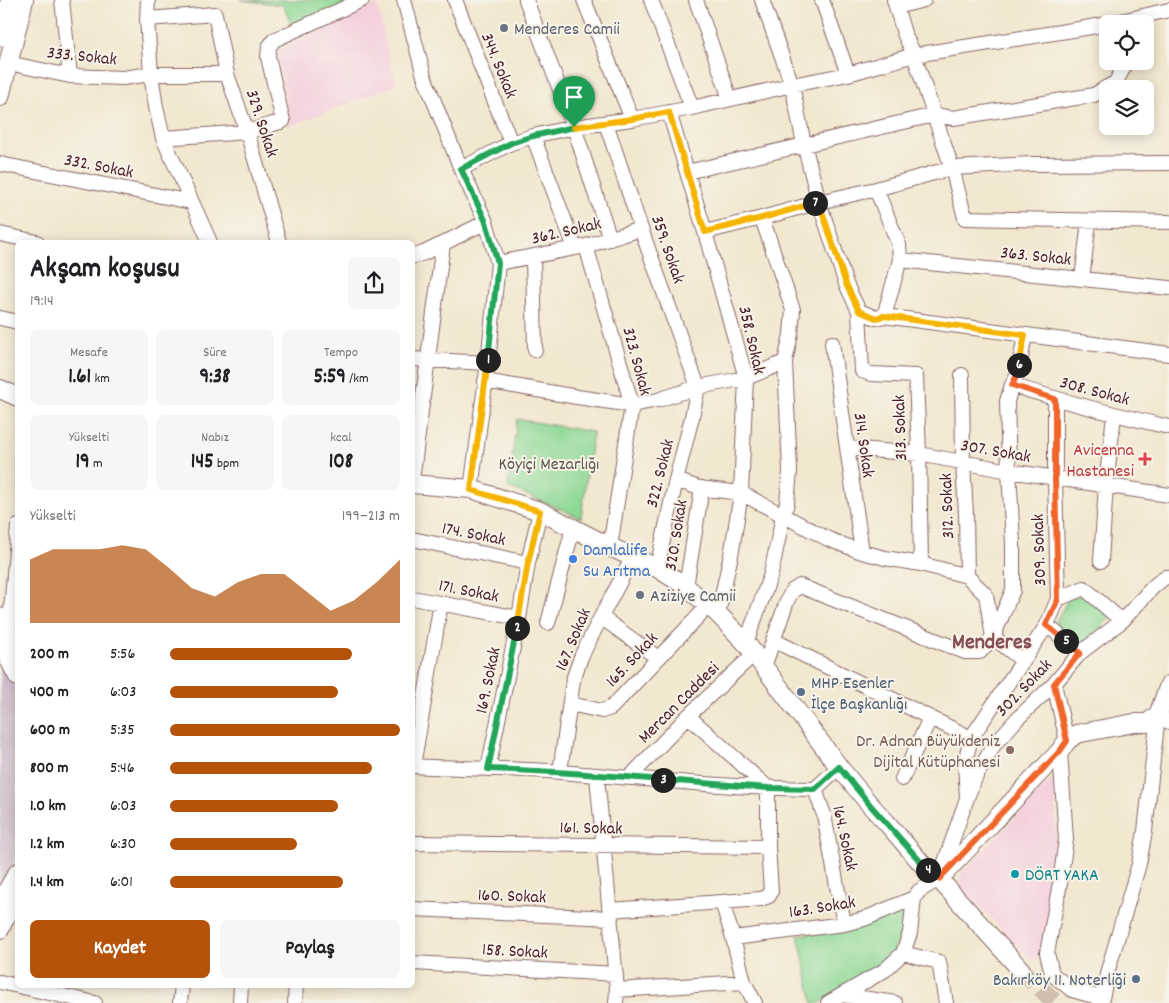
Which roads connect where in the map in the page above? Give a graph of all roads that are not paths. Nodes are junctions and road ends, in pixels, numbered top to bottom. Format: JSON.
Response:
{"nodes":[{"id":1,"x":10,"y":0,"type":"edge"},
{"id":2,"x":24,"y":0,"type":"edge"},
{"id":3,"x":62,"y":0,"type":"edge"},
{"id":4,"x":148,"y":0,"type":"edge"},
{"id":5,"x":362,"y":0,"type":"edge"},
{"id":6,"x":404,"y":0,"type":"edge"},
{"id":7,"x":455,"y":0,"type":"edge"},
{"id":8,"x":526,"y":0,"type":"edge"},
{"id":9,"x":584,"y":0,"type":"edge"},
{"id":10,"x":651,"y":0,"type":"edge"},
{"id":11,"x":696,"y":0,"type":"edge"},
{"id":12,"x":762,"y":0,"type":"edge"},
{"id":13,"x":822,"y":0,"type":"edge"},
{"id":14,"x":924,"y":0,"type":"edge"},
{"id":15,"x":895,"y":3,"type":"edge"},
{"id":16,"x":1169,"y":10,"type":"edge"},
{"id":17,"x":1154,"y":15,"type":"edge"},
{"id":18,"x":147,"y":20,"type":"junction"},
{"id":19,"x":1099,"y":26,"type":"edge"},
{"id":20,"x":0,"y":38,"type":"edge"},
{"id":21,"x":914,"y":55,"type":"junction"},
{"id":22,"x":4,"y":62,"type":"edge"},
{"id":23,"x":1122,"y":70,"type":"edge"},
{"id":24,"x":151,"y":74,"type":"junction"},
{"id":25,"x":227,"y":74,"type":"junction"},
{"id":26,"x":848,"y":74,"type":"junction"},
{"id":27,"x":70,"y":76,"type":"junction"},
{"id":28,"x":792,"y":85,"type":"junction"},
{"id":29,"x":0,"y":97,"type":"edge"},
{"id":30,"x":730,"y":99,"type":"junction"},
{"id":31,"x":692,"y":108,"type":"junction"},
{"id":32,"x":669,"y":112,"type":"junction"},
{"id":33,"x":934,"y":114,"type":"junction"},
{"id":34,"x":632,"y":119,"type":"junction"},
{"id":35,"x":606,"y":123,"type":"junction"},
{"id":36,"x":574,"y":127,"type":"junction"},
{"id":37,"x":247,"y":132,"type":"junction"},
{"id":38,"x":533,"y":136,"type":"junction"},
{"id":39,"x":163,"y":138,"type":"junction"},
{"id":40,"x":511,"y":143,"type":"junction"},
{"id":41,"x":804,"y":144,"type":"junction"},
{"id":42,"x":1169,"y":163,"type":"edge"},
{"id":43,"x":0,"y":164,"type":"edge"},
{"id":44,"x":952,"y":168,"type":"junction"},
{"id":45,"x":461,"y":169,"type":"junction"},
{"id":46,"x":687,"y":172,"type":"junction"},
{"id":47,"x":876,"y":189,"type":"junction"},
{"id":48,"x":192,"y":202,"type":"junction"},
{"id":49,"x":819,"y":202,"type":"junction"},
{"id":50,"x":762,"y":218,"type":"junction"},
{"id":51,"x":1089,"y":221,"type":"junction"},
{"id":52,"x":486,"y":222,"type":"junction"},
{"id":53,"x":1169,"y":222,"type":"edge"},
{"id":54,"x":641,"y":229,"type":"junction"},
{"id":55,"x":705,"y":232,"type":"junction"},
{"id":56,"x":0,"y":234,"type":"edge"},
{"id":57,"x":610,"y":239,"type":"junction"},
{"id":58,"x":28,"y":240,"type":"edge"},
{"id":59,"x":209,"y":240,"type":"edge"},
{"id":60,"x":278,"y":240,"type":"edge"},
{"id":61,"x":443,"y":244,"type":"junction"},
{"id":62,"x":580,"y":247,"type":"junction"},
{"id":63,"x":415,"y":256,"type":"edge"},
{"id":64,"x":533,"y":257,"type":"junction"},
{"id":65,"x":900,"y":260,"type":"junction"},
{"id":66,"x":498,"y":263,"type":"junction"},
{"id":67,"x":1082,"y":278,"type":"junction"},
{"id":68,"x":1169,"y":288,"type":"edge"},
{"id":69,"x":859,"y":311,"type":"junction"},
{"id":70,"x":884,"y":316,"type":"junction"},
{"id":71,"x":0,"y":318,"type":"edge"},
{"id":72,"x":15,"y":321,"type":"edge"},
{"id":73,"x":1025,"y":335,"type":"junction"},
{"id":74,"x":832,"y":343,"type":"dead end"},
{"id":75,"x":535,"y":350,"type":"dead end"},
{"id":76,"x":1169,"y":354,"type":"edge"},
{"id":77,"x":415,"y":359,"type":"edge"},
{"id":78,"x":428,"y":360,"type":"junction"},
{"id":79,"x":786,"y":362,"type":"junction"},
{"id":80,"x":488,"y":363,"type":"junction"},
{"id":81,"x":962,"y":375,"type":"dead end"},
{"id":82,"x":746,"y":378,"type":"junction"},
{"id":83,"x":485,"y":381,"type":"junction"},
{"id":84,"x":1012,"y":385,"type":"junction"},
{"id":85,"x":698,"y":387,"type":"junction"},
{"id":86,"x":1055,"y":399,"type":"junction"},
{"id":87,"x":632,"y":405,"type":"junction"},
{"id":88,"x":1114,"y":415,"type":"junction"},
{"id":89,"x":1169,"y":427,"type":"edge"},
{"id":90,"x":847,"y":448,"type":"junction"},
{"id":91,"x":919,"y":454,"type":"junction"},
{"id":92,"x":415,"y":459,"type":"edge"},
{"id":93,"x":963,"y":463,"type":"junction"},
{"id":94,"x":1009,"y":471,"type":"junction"},
{"id":95,"x":1055,"y":478,"type":"junction"},
{"id":96,"x":676,"y":480,"type":"junction"},
{"id":97,"x":415,"y":482,"type":"edge"},
{"id":98,"x":1106,"y":485,"type":"junction"},
{"id":99,"x":702,"y":488,"type":"junction"},
{"id":100,"x":471,"y":490,"type":"junction"},
{"id":101,"x":741,"y":493,"type":"junction"},
{"id":102,"x":1169,"y":495,"type":"edge"},
{"id":103,"x":540,"y":511,"type":"junction"},
{"id":104,"x":783,"y":516,"type":"junction"},
{"id":105,"x":573,"y":528,"type":"junction"},
{"id":106,"x":415,"y":540,"type":"edge"},
{"id":107,"x":610,"y":547,"type":"junction"},
{"id":108,"x":15,"y":550,"type":"edge"},
{"id":109,"x":862,"y":552,"type":"junction"},
{"id":110,"x":633,"y":557,"type":"junction"},
{"id":111,"x":1101,"y":560,"type":"dead end"},
{"id":112,"x":528,"y":563,"type":"junction"},
{"id":113,"x":921,"y":564,"type":"junction"},
{"id":114,"x":657,"y":568,"type":"junction"},
{"id":115,"x":967,"y":576,"type":"junction"},
{"id":116,"x":1169,"y":577,"type":"edge"},
{"id":117,"x":686,"y":587,"type":"junction"},
{"id":118,"x":415,"y":599,"type":"edge"},
{"id":119,"x":1058,"y":599,"type":"junction"},
{"id":120,"x":441,"y":603,"type":"junction"},
{"id":121,"x":713,"y":610,"type":"junction"},
{"id":122,"x":0,"y":617,"type":"edge"},
{"id":123,"x":601,"y":617,"type":"junction"},
{"id":124,"x":519,"y":618,"type":"junction"},
{"id":125,"x":1122,"y":620,"type":"junction"},
{"id":126,"x":548,"y":623,"type":"dead end"},
{"id":127,"x":1046,"y":625,"type":"junction"},
{"id":128,"x":993,"y":637,"type":"junction"},
{"id":129,"x":4,"y":638,"type":"edge"},
{"id":130,"x":773,"y":640,"type":"junction"},
{"id":131,"x":15,"y":648,"type":"edge"},
{"id":132,"x":1080,"y":653,"type":"junction"},
{"id":133,"x":755,"y":655,"type":"junction"},
{"id":134,"x":658,"y":658,"type":"junction"},
{"id":135,"x":1023,"y":662,"type":"junction"},
{"id":136,"x":15,"y":669,"type":"edge"},
{"id":137,"x":1054,"y":684,"type":"junction"},
{"id":138,"x":1169,"y":685,"type":"edge"},
{"id":139,"x":570,"y":704,"type":"junction"},
{"id":140,"x":688,"y":716,"type":"junction"},
{"id":141,"x":930,"y":718,"type":"junction"},
{"id":142,"x":1163,"y":719,"type":"edge"},
{"id":143,"x":972,"y":738,"type":"junction"},
{"id":144,"x":1064,"y":746,"type":"junction"},
{"id":145,"x":415,"y":754,"type":"edge"},
{"id":146,"x":415,"y":766,"type":"edge"},
{"id":147,"x":839,"y":767,"type":"junction"},
{"id":148,"x":488,"y":769,"type":"junction"},
{"id":149,"x":560,"y":772,"type":"junction"},
{"id":150,"x":597,"y":776,"type":"junction"},
{"id":151,"x":630,"y":777,"type":"junction"},
{"id":152,"x":902,"y":779,"type":"dead end"},
{"id":153,"x":768,"y":788,"type":"junction"},
{"id":154,"x":815,"y":789,"type":"junction"},
{"id":155,"x":967,"y":798,"type":"junction"},
{"id":156,"x":415,"y":843,"type":"edge"},
{"id":157,"x":604,"y":846,"type":"junction"},
{"id":158,"x":768,"y":847,"type":"junction"},
{"id":159,"x":939,"y":879,"type":"junction"},
{"id":160,"x":15,"y":883,"type":"edge"},
{"id":161,"x":914,"y":898,"type":"junction"},
{"id":162,"x":722,"y":902,"type":"junction"},
{"id":163,"x":15,"y":903,"type":"edge"},
{"id":164,"x":415,"y":909,"type":"edge"},
{"id":165,"x":610,"y":914,"type":"junction"},
{"id":166,"x":6,"y":917,"type":"edge"},
{"id":167,"x":844,"y":924,"type":"junction"},
{"id":168,"x":733,"y":938,"type":"junction"},
{"id":169,"x":903,"y":953,"type":"junction"},
{"id":170,"x":415,"y":963,"type":"edge"},
{"id":171,"x":1021,"y":970,"type":"tunnel mouth"},
{"id":172,"x":616,"y":974,"type":"junction"},
{"id":173,"x":0,"y":982,"type":"edge"},
{"id":174,"x":744,"y":982,"type":"junction"},
{"id":175,"x":15,"y":985,"type":"edge"},
{"id":176,"x":27,"y":988,"type":"edge"},
{"id":177,"x":182,"y":988,"type":"edge"},
{"id":178,"x":241,"y":988,"type":"edge"},
{"id":179,"x":296,"y":988,"type":"edge"},
{"id":180,"x":842,"y":995,"type":"junction"},
{"id":181,"x":617,"y":996,"type":"edge"},
{"id":182,"x":1101,"y":1001,"type":"edge"},
{"id":183,"x":95,"y":1003,"type":"edge"},
{"id":184,"x":180,"y":1003,"type":"edge"},
{"id":185,"x":240,"y":1003,"type":"edge"},
{"id":186,"x":295,"y":1003,"type":"edge"},
{"id":187,"x":755,"y":1003,"type":"edge"},
{"id":188,"x":828,"y":1003,"type":"edge"},
{"id":189,"x":895,"y":1003,"type":"edge"},
{"id":190,"x":946,"y":1003,"type":"edge"}],
"edges":[{"from":1,"to":20,"type":"main road"},
{"from":2,"to":22,"type":"main road"},
{"from":3,"to":27,"type":"street"},
{"from":4,"to":18,"type":"street"},
{"from":5,"to":37,"type":"street"},
{"from":6,"to":45,"type":"street"},
{"from":7,"to":40,"type":"street","name":"344. Sokak"},
{"from":8,"to":36,"type":"street"},
{"from":9,"to":34,"type":"street"},
{"from":10,"to":31,"type":"street"},
{"from":11,"to":30,"type":"street"},
{"from":12,"to":28,"type":"street"},
{"from":13,"to":26,"type":"street"},
{"from":14,"to":15,"type":"street"},
{"from":15,"to":21,"type":"street"},
{"from":16,"to":17,"type":"street"},
{"from":18,"to":24,"type":"street"},
{"from":18,"to":25,"type":"street","name":"329. Sokak"},
{"from":19,"to":21,"type":"street"},
{"from":21,"to":26,"type":"street"},
{"from":21,"to":33,"type":"street"},
{"from":22,"to":27,"type":"street","name":"333. Sokak"},
{"from":22,"to":29,"type":"main road"},
{"from":23,"to":33,"type":"street"},
{"from":24,"to":25,"type":"street","name":"333. Sokak"},
{"from":24,"to":27,"type":"street","name":"333. Sokak"},
{"from":24,"to":39,"type":"street"},
{"from":25,"to":37,"type":"street","name":"329. Sokak"},
{"from":26,"to":28,"type":"street"},
{"from":28,"to":30,"type":"street"},
{"from":28,"to":41,"type":"street"},
{"from":30,"to":31,"type":"street"},
{"from":31,"to":32,"type":"street"},
{"from":32,"to":34,"type":"street"},
{"from":32,"to":46,"type":"street","name":"358. Sokak"},
{"from":33,"to":41,"type":"street"},
{"from":33,"to":44,"type":"street"},
{"from":34,"to":35,"type":"street"},
{"from":35,"to":36,"type":"street"},
{"from":35,"to":54,"type":"street","name":"359. Sokak"},
{"from":36,"to":38,"type":"street"},
{"from":36,"to":57,"type":"street"},
{"from":37,"to":39,"type":"street"},
{"from":37,"to":60,"type":"street","name":"329. Sokak"},
{"from":38,"to":40,"type":"street"},
{"from":38,"to":62,"type":"street","name":"323. Sokak"},
{"from":39,"to":48,"type":"street"},
{"from":40,"to":45,"type":"street"},
{"from":41,"to":46,"type":"street"},
{"from":41,"to":49,"type":"street"},
{"from":42,"to":44,"type":"street"},
{"from":43,"to":48,"type":"street","name":"332. Sokak"},
{"from":44,"to":47,"type":"street"},
{"from":44,"to":51,"type":"street"},
{"from":45,"to":52,"type":"street"},
{"from":46,"to":55,"type":"street","name":"358. Sokak"},
{"from":47,"to":49,"type":"street"},
{"from":47,"to":65,"type":"street"},
{"from":48,"to":59,"type":"street"},
{"from":49,"to":50,"type":"street"},
{"from":49,"to":69,"type":"street"},
{"from":50,"to":55,"type":"street"},
{"from":50,"to":79,"type":"street"},
{"from":51,"to":53,"type":"street"},
{"from":51,"to":67,"type":"street"},
{"from":52,"to":61,"type":"street"},
{"from":52,"to":66,"type":"street"},
{"from":54,"to":57,"type":"street","name":"362. Sokak"},
{"from":54,"to":85,"type":"street","name":"359. Sokak"},
{"from":55,"to":82,"type":"street","name":"358. Sokak"},
{"from":56,"to":58,"type":"street"},
{"from":57,"to":62,"type":"street","name":"362. Sokak"},
{"from":61,"to":63,"type":"street"},
{"from":61,"to":78,"type":"street"},
{"from":62,"to":64,"type":"street","name":"362. Sokak"},
{"from":62,"to":87,"type":"street","name":"323. Sokak"},
{"from":64,"to":66,"type":"street","name":"362. Sokak"},
{"from":64,"to":75,"type":"street"},
{"from":65,"to":67,"type":"street","name":"363. Sokak"},
{"from":65,"to":70,"type":"street"},
{"from":66,"to":80,"type":"street"},
{"from":67,"to":68,"type":"street","name":"363. Sokak"},
{"from":69,"to":70,"type":"street"},
{"from":69,"to":91,"type":"street","name":"313. Sokak"},
{"from":70,"to":73,"type":"street"},
{"from":71,"to":72,"type":"street"},
{"from":73,"to":76,"type":"street"},
{"from":73,"to":84,"type":"street"},
{"from":74,"to":90,"type":"street","name":"314. Sokak"},
{"from":77,"to":78,"type":"street"},
{"from":78,"to":80,"type":"street"},
{"from":78,"to":92,"type":"street"},
{"from":79,"to":82,"type":"street"},
{"from":79,"to":104,"type":"street"},
{"from":80,"to":83,"type":"street"},
{"from":81,"to":93,"type":"street","name":"312. Sokak"},
{"from":82,"to":85,"type":"street"},
{"from":82,"to":101,"type":"street","name":"358. Sokak"},
{"from":83,"to":87,"type":"street"},
{"from":83,"to":100,"type":"street"},
{"from":84,"to":86,"type":"street","name":"308. Sokak"},
{"from":84,"to":94,"type":"street"},
{"from":85,"to":87,"type":"street"},
{"from":85,"to":96,"type":"street","name":"322. Sokak"},
{"from":86,"to":88,"type":"street","name":"308. Sokak"},
{"from":86,"to":95,"type":"street","name":"309. Sokak"},
{"from":87,"to":107,"type":"street","name":"323. Sokak"},
{"from":88,"to":89,"type":"street","name":"308. Sokak"},
{"from":88,"to":98,"type":"street"},
{"from":90,"to":91,"type":"street","name":"307. Sokak"},
{"from":90,"to":109,"type":"street","name":"314. Sokak"},
{"from":91,"to":93,"type":"street","name":"307. Sokak"},
{"from":91,"to":113,"type":"street","name":"313. Sokak"},
{"from":93,"to":94,"type":"street","name":"307. Sokak"},
{"from":93,"to":115,"type":"street","name":"312. Sokak"},
{"from":94,"to":95,"type":"street","name":"307. Sokak"},
{"from":94,"to":128,"type":"street"},
{"from":95,"to":98,"type":"street","name":"307. Sokak"},
{"from":95,"to":119,"type":"street","name":"309. Sokak"},
{"from":96,"to":99,"type":"street"},
{"from":96,"to":114,"type":"street","name":"322. Sokak"},
{"from":97,"to":100,"type":"main road"},
{"from":98,"to":102,"type":"street","name":"307. Sokak"},
{"from":98,"to":111,"type":"street"},
{"from":99,"to":101,"type":"street"},
{"from":99,"to":117,"type":"street","name":"320. Sokak"},
{"from":100,"to":103,"type":"main road"},
{"from":101,"to":104,"type":"street"},
{"from":101,"to":121,"type":"street","name":"358. Sokak"},
{"from":103,"to":105,"type":"main road"},
{"from":103,"to":112,"type":"street","name":"169. Sokak"},
{"from":104,"to":109,"type":"street"},
{"from":104,"to":133,"type":"street"},
{"from":105,"to":107,"type":"main road"},
{"from":105,"to":126,"type":"street"},
{"from":106,"to":112,"type":"street","name":"174. Sokak"},
{"from":107,"to":110,"type":"main road"},
{"from":108,"to":129,"type":"street"},
{"from":109,"to":113,"type":"street"},
{"from":110,"to":114,"type":"main road"},
{"from":110,"to":123,"type":"street","name":"167. Sokak"},
{"from":112,"to":124,"type":"street","name":"169. Sokak"},
{"from":113,"to":115,"type":"street"},
{"from":114,"to":117,"type":"main road"},
{"from":115,"to":128,"type":"street"},
{"from":116,"to":125,"type":"street","name":"302. Sokak"},
{"from":117,"to":121,"type":"main road"},
{"from":118,"to":120,"type":"street","name":"171. Sokak"},
{"from":119,"to":125,"type":"street"},
{"from":119,"to":127,"type":"street","name":"309. Sokak"},
{"from":120,"to":124,"type":"street","name":"171. Sokak"},
{"from":120,"to":145,"type":"street"},
{"from":121,"to":133,"type":"main road"},
{"from":121,"to":134,"type":"street","name":"165. Sokak"},
{"from":122,"to":129,"type":"main road"},
{"from":123,"to":134,"type":"street"},
{"from":123,"to":139,"type":"street","name":"167. Sokak"},
{"from":124,"to":148,"type":"street","name":"169. Sokak"},
{"from":125,"to":132,"type":"street","name":"302. Sokak"},
{"from":127,"to":132,"type":"street"},
{"from":127,"to":135,"type":"street","name":"309. Sokak"},
{"from":128,"to":130,"type":"street"},
{"from":128,"to":135,"type":"street"},
{"from":129,"to":131,"type":"main road"},
{"from":129,"to":136,"type":"main road"},
{"from":130,"to":133,"type":"street"},
{"from":130,"to":141,"type":"street"},
{"from":132,"to":137,"type":"street","name":"302. Sokak"},
{"from":133,"to":140,"type":"street","name":"Mercan Caddesi"},
{"from":133,"to":147,"type":"main road"},
{"from":134,"to":139,"type":"street","name":"165. Sokak"},
{"from":135,"to":143,"type":"street","name":"309. Sokak"},
{"from":137,"to":144,"type":"street"},
{"from":137,"to":155,"type":"street","name":"302. Sokak"},
{"from":138,"to":142,"type":"main road"},
{"from":139,"to":149,"type":"street","name":"167. Sokak"},
{"from":140,"to":151,"type":"street","name":"Mercan Caddesi"},
{"from":140,"to":153,"type":"street"},
{"from":141,"to":143,"type":"street"},
{"from":141,"to":152,"type":"street"},
{"from":142,"to":144,"type":"main road"},
{"from":142,"to":182,"type":"street"},
{"from":143,"to":155,"type":"street","name":"309. Sokak"},
{"from":144,"to":159,"type":"main road"},
{"from":144,"to":182,"type":"street"},
{"from":146,"to":148,"type":"street"},
{"from":147,"to":154,"type":"street"},
{"from":147,"to":159,"type":"main road"},
{"from":148,"to":149,"type":"street"},
{"from":149,"to":150,"type":"street"},
{"from":150,"to":151,"type":"street"},
{"from":150,"to":157,"type":"street"},
{"from":151,"to":153,"type":"street"},
{"from":153,"to":154,"type":"street"},
{"from":153,"to":158,"type":"street"},
{"from":154,"to":167,"type":"street","name":"164. Sokak"},
{"from":155,"to":159,"type":"street","name":"309. Sokak"},
{"from":156,"to":157,"type":"street","name":"161. Sokak"},
{"from":157,"to":158,"type":"street","name":"161. Sokak"},
{"from":157,"to":165,"type":"street"},
{"from":158,"to":162,"type":"street","name":"160. Sokak"},
{"from":159,"to":161,"type":"street","name":"163. Sokak"},
{"from":159,"to":171,"type":"main road"},
{"from":160,"to":166,"type":"main road"},
{"from":161,"to":167,"type":"street","name":"163. Sokak"},
{"from":161,"to":169,"type":"street"},
{"from":162,"to":165,"type":"street","name":"160. Sokak"},
{"from":162,"to":168,"type":"street"},
{"from":163,"to":166,"type":"main road"},
{"from":164,"to":165,"type":"street","name":"160. Sokak"},
{"from":165,"to":172,"type":"street"},
{"from":167,"to":168,"type":"street","name":"163. Sokak"},
{"from":168,"to":174,"type":"street"},
{"from":169,"to":180,"type":"street"},
{"from":169,"to":190,"type":"street"},
{"from":170,"to":172,"type":"street","name":"158. Sokak"},
{"from":172,"to":181,"type":"street"},
{"from":173,"to":175,"type":"street"},
{"from":174,"to":181,"type":"street"},
{"from":174,"to":187,"type":"street"},
{"from":176,"to":183,"type":"street"},
{"from":177,"to":184,"type":"street"},
{"from":178,"to":185,"type":"street"},
{"from":179,"to":186,"type":"street"},
{"from":180,"to":188,"type":"street"},
{"from":180,"to":189,"type":"street"}]}
